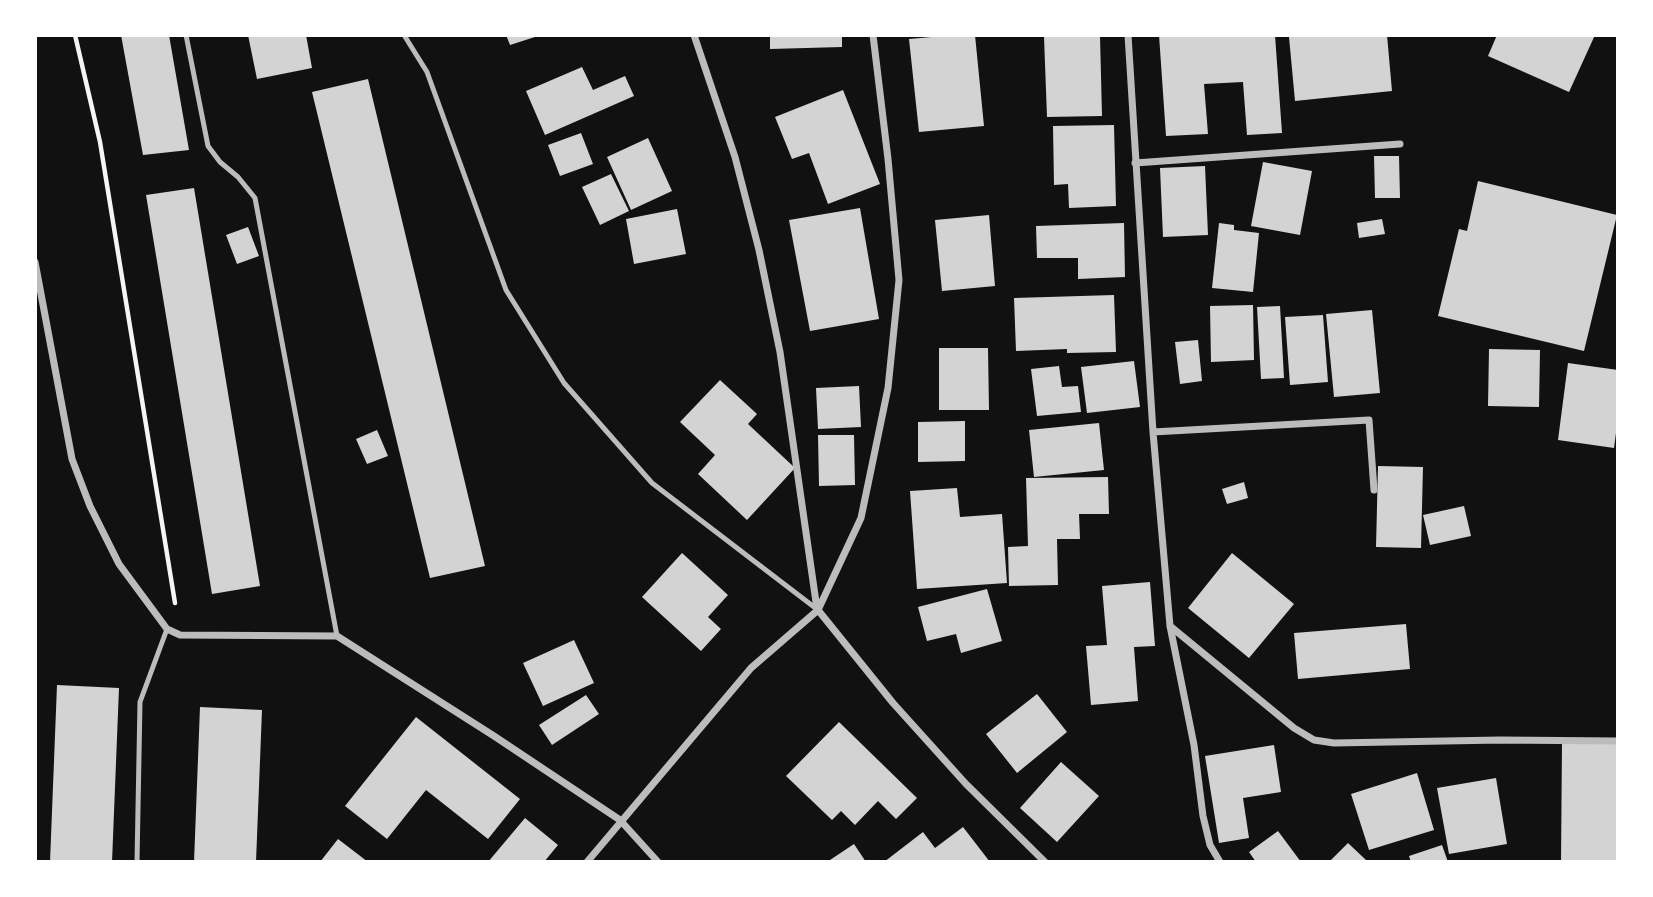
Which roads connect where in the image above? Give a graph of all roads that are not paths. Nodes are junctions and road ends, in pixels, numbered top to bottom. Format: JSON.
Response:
{"nodes":[{"id":1,"x":186,"y":35,"type":"edge"},
{"id":2,"x":404,"y":35,"type":"edge"},
{"id":3,"x":694,"y":35,"type":"edge"},
{"id":4,"x":873,"y":35,"type":"edge"},
{"id":5,"x":1128,"y":35,"type":"edge"},
{"id":6,"x":1400,"y":144,"type":"dead end"},
{"id":7,"x":1135,"y":163,"type":"junction"},
{"id":8,"x":35,"y":262,"type":"edge"},
{"id":9,"x":1153,"y":432,"type":"junction"},
{"id":10,"x":1374,"y":490,"type":"dead end"},
{"id":11,"x":818,"y":610,"type":"junction"},
{"id":12,"x":1170,"y":626,"type":"junction"},
{"id":13,"x":167,"y":629,"type":"junction"},
{"id":14,"x":337,"y":636,"type":"junction"},
{"id":15,"x":1618,"y":741,"type":"edge"},
{"id":16,"x":621,"y":820,"type":"junction"},
{"id":17,"x":138,"y":862,"type":"edge"},
{"id":18,"x":587,"y":862,"type":"edge"},
{"id":19,"x":658,"y":862,"type":"edge"},
{"id":20,"x":1045,"y":862,"type":"edge"},
{"id":21,"x":1220,"y":862,"type":"edge"}],
"edges":[{"from":1,"to":14,"type":"lane"},
{"from":2,"to":11,"type":"lane"},
{"from":3,"to":11,"type":"street"},
{"from":4,"to":11,"type":"street"},
{"from":5,"to":7,"type":"street"},
{"from":6,"to":7,"type":"street"},
{"from":7,"to":9,"type":"street"},
{"from":8,"to":13,"type":"street"},
{"from":9,"to":10,"type":"street"},
{"from":9,"to":12,"type":"street"},
{"from":11,"to":16,"type":"street"},
{"from":11,"to":20,"type":"street"},
{"from":12,"to":15,"type":"street"},
{"from":12,"to":21,"type":"street"},
{"from":13,"to":14,"type":"street"},
{"from":13,"to":17,"type":"lane"},
{"from":14,"to":16,"type":"street"},
{"from":16,"to":18,"type":"street"},
{"from":16,"to":19,"type":"street"}]}
